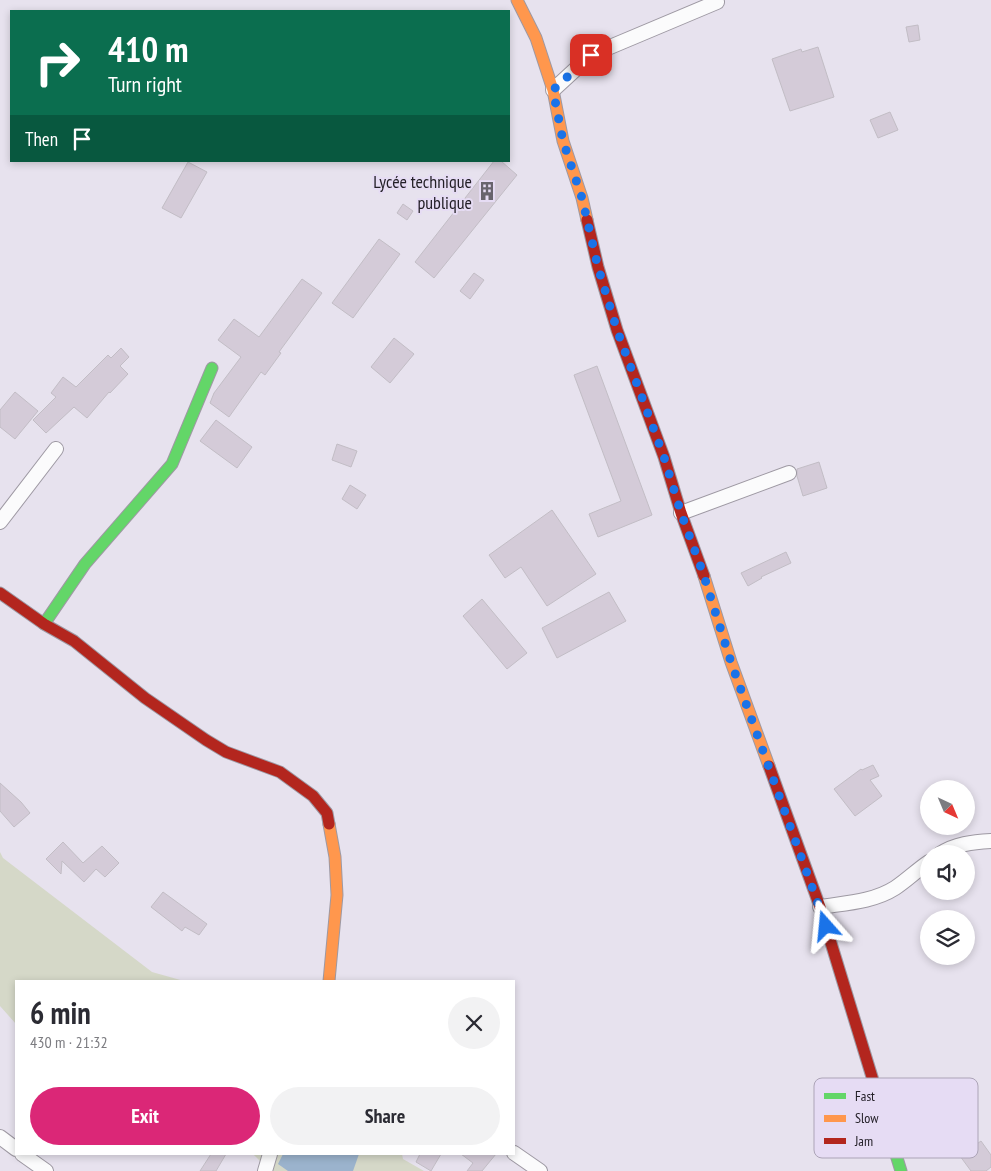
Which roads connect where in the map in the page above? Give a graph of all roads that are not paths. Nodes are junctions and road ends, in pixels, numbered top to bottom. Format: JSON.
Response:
{"nodes":[{"id":1,"x":517,"y":0,"type":"edge"},
{"id":2,"x":717,"y":2,"type":"dead end"},
{"id":3,"x":553,"y":90,"type":"junction"},
{"id":4,"x":212,"y":368,"type":"dead end"},
{"id":5,"x":56,"y":449,"type":"dead end"},
{"id":6,"x":789,"y":473,"type":"dead end"},
{"id":7,"x":681,"y":513,"type":"junction"},
{"id":8,"x":0,"y":522,"type":"edge"},
{"id":9,"x":0,"y":593,"type":"edge"},
{"id":10,"x":44,"y":624,"type":"junction"},
{"id":11,"x":991,"y":841,"type":"edge"},
{"id":12,"x":959,"y":845,"type":"edge"},
{"id":13,"x":920,"y":869,"type":"edge"},
{"id":14,"x":820,"y":907,"type":"junction"},
{"id":15,"x":329,"y":980,"type":"edge"},
{"id":16,"x":872,"y":1078,"type":"edge"},
{"id":17,"x":1,"y":1141,"type":"edge"},
{"id":18,"x":15,"y":1148,"type":"edge"},
{"id":19,"x":515,"y":1154,"type":"edge"},
{"id":20,"x":23,"y":1155,"type":"edge"},
{"id":21,"x":270,"y":1155,"type":"edge"},
{"id":22,"x":897,"y":1158,"type":"edge"},
{"id":23,"x":46,"y":1171,"type":"edge"},
{"id":24,"x":265,"y":1171,"type":"edge"},
{"id":25,"x":540,"y":1171,"type":"edge"},
{"id":26,"x":901,"y":1171,"type":"edge"}],
"edges":[{"from":1,"to":3,"type":"street"},
{"from":2,"to":3,"type":"street"},
{"from":3,"to":7,"type":"street"},
{"from":4,"to":10,"type":"street"},
{"from":5,"to":8,"type":"street"},
{"from":6,"to":7,"type":"street"},
{"from":7,"to":14,"type":"street"},
{"from":9,"to":10,"type":"street"},
{"from":10,"to":15,"type":"street"},
{"from":11,"to":12,"type":"street"},
{"from":13,"to":14,"type":"street"},
{"from":14,"to":16,"type":"street"},
{"from":17,"to":18,"type":"street"},
{"from":19,"to":25,"type":"street"},
{"from":20,"to":23,"type":"street"},
{"from":21,"to":24,"type":"street"},
{"from":22,"to":26,"type":"street"}]}
